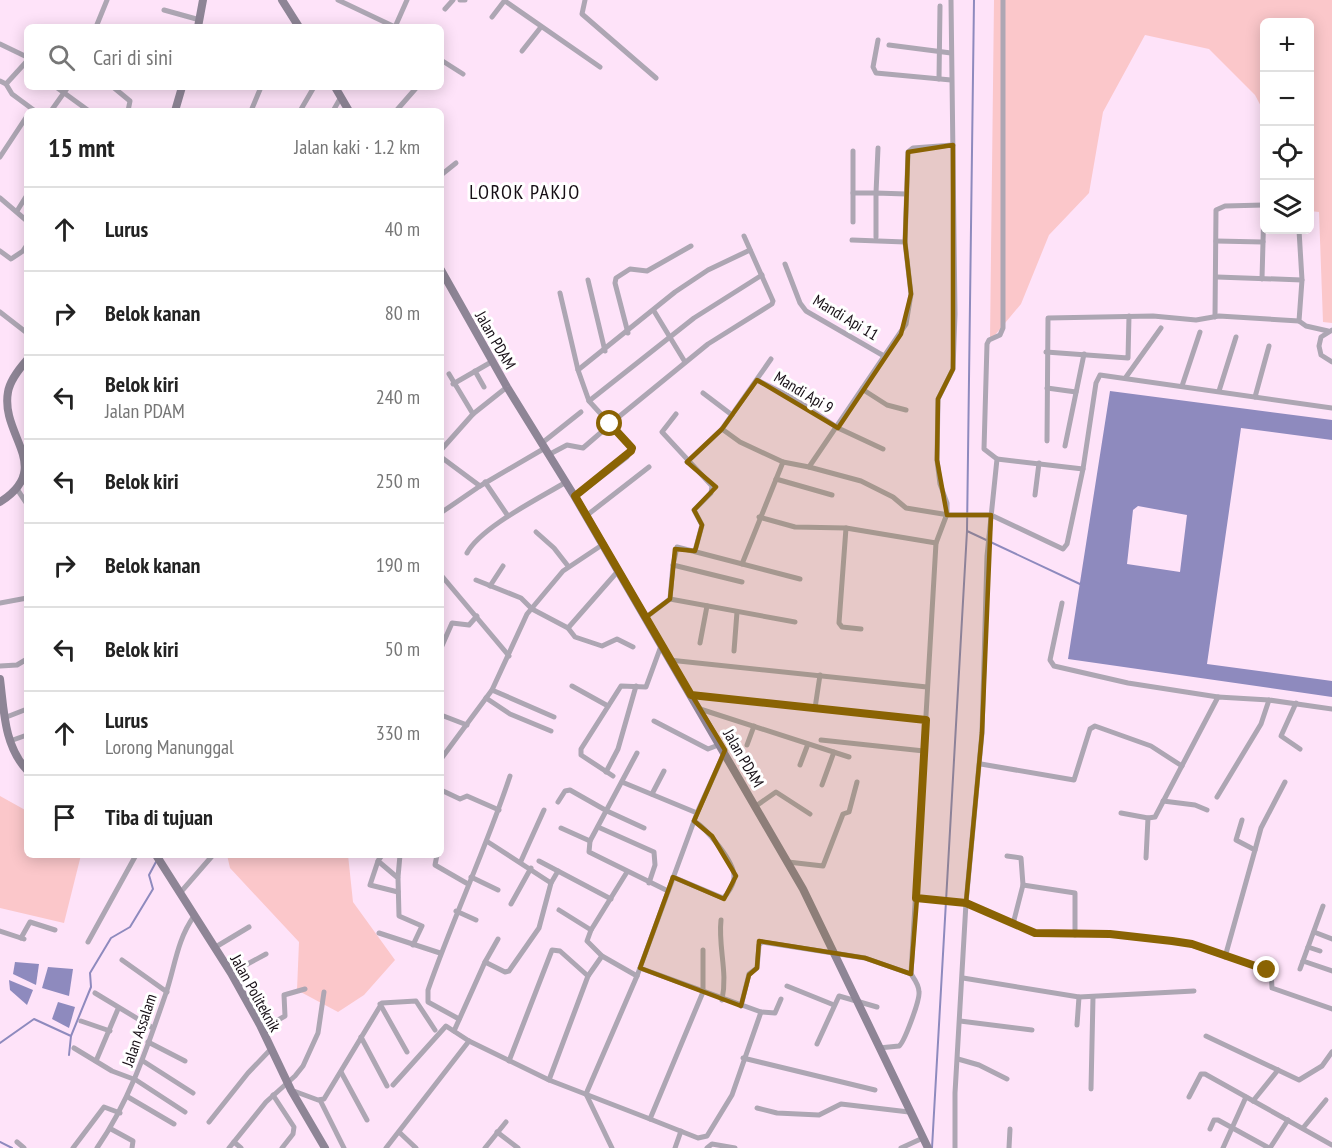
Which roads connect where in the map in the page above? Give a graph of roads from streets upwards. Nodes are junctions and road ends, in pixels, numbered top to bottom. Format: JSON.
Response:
{"nodes":[{"id":1,"x":107,"y":0,"type":"edge"},
{"id":2,"x":203,"y":0,"type":"edge"},
{"id":3,"x":282,"y":0,"type":"edge"},
{"id":4,"x":338,"y":0,"type":"edge"},
{"id":5,"x":407,"y":0,"type":"edge"},
{"id":6,"x":453,"y":0,"type":"edge"},
{"id":7,"x":460,"y":0,"type":"edge"},
{"id":8,"x":465,"y":0,"type":"edge"},
{"id":9,"x":505,"y":0,"type":"edge"},
{"id":10,"x":585,"y":0,"type":"edge"},
{"id":11,"x":951,"y":0,"type":"edge"},
{"id":12,"x":1003,"y":0,"type":"edge"},
{"id":13,"x":353,"y":3,"type":"edge"},
{"id":14,"x":940,"y":6,"type":"dead end"},
{"id":15,"x":445,"y":9,"type":"dead end"},
{"id":16,"x":164,"y":10,"type":"dead end"},
{"id":17,"x":492,"y":17,"type":"dead end"},
{"id":18,"x":199,"y":23,"type":"edge"},
{"id":19,"x":97,"y":24,"type":"edge"},
{"id":20,"x":297,"y":24,"type":"edge"},
{"id":21,"x":384,"y":24,"type":"edge"},
{"id":22,"x":396,"y":24,"type":"edge"},
{"id":23,"x":541,"y":27,"type":"junction"},
{"id":24,"x":878,"y":40,"type":"dead end"},
{"id":25,"x":0,"y":44,"type":"edge"},
{"id":26,"x":889,"y":45,"type":"dead end"},
{"id":27,"x":940,"y":50,"type":"junction"},
{"id":28,"x":522,"y":51,"type":"dead end"},
{"id":29,"x":951,"y":52,"type":"junction"},
{"id":30,"x":24,"y":62,"type":"edge"},
{"id":31,"x":444,"y":62,"type":"edge"},
{"id":32,"x":24,"y":65,"type":"edge"},
{"id":33,"x":600,"y":67,"type":"dead end"},
{"id":34,"x":463,"y":74,"type":"dead end"},
{"id":35,"x":656,"y":78,"type":"dead end"},
{"id":36,"x":939,"y":79,"type":"junction"},
{"id":37,"x":951,"y":80,"type":"junction"},
{"id":38,"x":3,"y":82,"type":"edge"},
{"id":39,"x":65,"y":90,"type":"edge"},
{"id":40,"x":67,"y":90,"type":"edge"},
{"id":41,"x":117,"y":90,"type":"edge"},
{"id":42,"x":178,"y":90,"type":"edge"},
{"id":43,"x":260,"y":90,"type":"edge"},
{"id":44,"x":312,"y":90,"type":"edge"},
{"id":45,"x":336,"y":90,"type":"edge"},
{"id":46,"x":414,"y":90,"type":"edge"},
{"id":47,"x":341,"y":97,"type":"junction"},
{"id":48,"x":30,"y":108,"type":"edge"},
{"id":49,"x":53,"y":108,"type":"edge"},
{"id":50,"x":86,"y":108,"type":"edge"},
{"id":51,"x":129,"y":108,"type":"edge"},
{"id":52,"x":175,"y":108,"type":"edge"},
{"id":53,"x":252,"y":108,"type":"edge"},
{"id":54,"x":302,"y":108,"type":"edge"},
{"id":55,"x":335,"y":108,"type":"edge"},
{"id":56,"x":347,"y":108,"type":"edge"},
{"id":57,"x":399,"y":108,"type":"edge"},
{"id":58,"x":24,"y":121,"type":"edge"},
{"id":59,"x":953,"y":143,"type":"junction"},
{"id":60,"x":878,"y":148,"type":"dead end"},
{"id":61,"x":853,"y":151,"type":"dead end"},
{"id":62,"x":0,"y":157,"type":"edge"},
{"id":63,"x":456,"y":163,"type":"dead end"},
{"id":64,"x":444,"y":173,"type":"edge"},
{"id":65,"x":853,"y":193,"type":"junction"},
{"id":66,"x":876,"y":193,"type":"junction"},
{"id":67,"x":906,"y":194,"type":"junction"},
{"id":68,"x":0,"y":198,"type":"edge"},
{"id":69,"x":24,"y":200,"type":"edge"},
{"id":70,"x":1260,"y":205,"type":"edge"},
{"id":71,"x":17,"y":211,"type":"junction"},
{"id":72,"x":24,"y":218,"type":"edge"},
{"id":73,"x":853,"y":222,"type":"dead end"},
{"id":74,"x":1263,"y":234,"type":"edge"},
{"id":75,"x":1299,"y":234,"type":"edge"},
{"id":76,"x":744,"y":236,"type":"dead end"},
{"id":77,"x":876,"y":237,"type":"dead end"},
{"id":78,"x":852,"y":240,"type":"dead end"},
{"id":79,"x":1216,"y":241,"type":"junction"},
{"id":80,"x":905,"y":242,"type":"junction"},
{"id":81,"x":1263,"y":242,"type":"junction"},
{"id":82,"x":691,"y":246,"type":"dead end"},
{"id":83,"x":24,"y":248,"type":"edge"},
{"id":84,"x":750,"y":250,"type":"junction"},
{"id":85,"x":0,"y":251,"type":"edge"},
{"id":86,"x":785,"y":264,"type":"dead end"},
{"id":87,"x":444,"y":275,"type":"edge"},
{"id":88,"x":762,"y":275,"type":"junction"},
{"id":89,"x":1217,"y":277,"type":"junction"},
{"id":90,"x":1262,"y":279,"type":"junction"},
{"id":91,"x":588,"y":280,"type":"dead end"},
{"id":92,"x":1302,"y":280,"type":"junction"},
{"id":93,"x":560,"y":292,"type":"dead end"},
{"id":94,"x":654,"y":311,"type":"junction"},
{"id":95,"x":0,"y":312,"type":"edge"},
{"id":96,"x":1129,"y":316,"type":"junction"},
{"id":97,"x":1215,"y":317,"type":"junction"},
{"id":98,"x":1299,"y":321,"type":"junction"},
{"id":99,"x":1161,"y":328,"type":"dead end"},
{"id":100,"x":1330,"y":330,"type":"edge"},
{"id":101,"x":24,"y":331,"type":"edge"},
{"id":102,"x":1200,"y":332,"type":"dead end"},
{"id":103,"x":627,"y":333,"type":"junction"},
{"id":104,"x":1236,"y":337,"type":"dead end"},
{"id":105,"x":670,"y":338,"type":"junction"},
{"id":106,"x":1269,"y":346,"type":"dead end"},
{"id":107,"x":604,"y":351,"type":"junction"},
{"id":108,"x":1047,"y":352,"type":"junction"},
{"id":109,"x":1084,"y":354,"type":"junction"},
{"id":110,"x":884,"y":356,"type":"junction"},
{"id":111,"x":771,"y":359,"type":"dead end"},
{"id":112,"x":493,"y":361,"type":"junction"},
{"id":113,"x":685,"y":362,"type":"junction"},
{"id":114,"x":1332,"y":362,"type":"edge"},
{"id":115,"x":24,"y":364,"type":"edge"},
{"id":116,"x":578,"y":370,"type":"junction"},
{"id":117,"x":475,"y":371,"type":"junction"},
{"id":118,"x":449,"y":374,"type":"dead end"},
{"id":119,"x":1125,"y":377,"type":"junction"},
{"id":120,"x":757,"y":380,"type":"junction"},
{"id":121,"x":453,"y":384,"type":"junction"},
{"id":122,"x":1182,"y":386,"type":"junction"},
{"id":123,"x":484,"y":387,"type":"dead end"},
{"id":124,"x":507,"y":387,"type":"junction"},
{"id":125,"x":1047,"y":388,"type":"junction"},
{"id":126,"x":862,"y":389,"type":"junction"},
{"id":127,"x":1219,"y":391,"type":"junction"},
{"id":128,"x":1076,"y":392,"type":"junction"},
{"id":129,"x":4,"y":393,"type":"edge"},
{"id":130,"x":703,"y":393,"type":"dead end"},
{"id":131,"x":1254,"y":397,"type":"junction"},
{"id":132,"x":589,"y":401,"type":"junction"},
{"id":133,"x":4,"y":408,"type":"edge"},
{"id":134,"x":1332,"y":408,"type":"edge"},
{"id":135,"x":906,"y":410,"type":"dead end"},
{"id":136,"x":581,"y":412,"type":"dead end"},
{"id":137,"x":473,"y":414,"type":"junction"},
{"id":138,"x":676,"y":414,"type":"dead end"},
{"id":139,"x":732,"y":415,"type":"junction"},
{"id":140,"x":610,"y":424,"type":"junction"},
{"id":141,"x":837,"y":428,"type":"junction"},
{"id":142,"x":605,"y":429,"type":"dead end"},
{"id":143,"x":722,"y":429,"type":"junction"},
{"id":144,"x":1047,"y":441,"type":"dead end"},
{"id":145,"x":1065,"y":446,"type":"dead end"},
{"id":146,"x":444,"y":447,"type":"edge"},
{"id":147,"x":546,"y":449,"type":"junction"},
{"id":148,"x":883,"y":449,"type":"dead end"},
{"id":149,"x":998,"y":459,"type":"junction"},
{"id":150,"x":444,"y":460,"type":"edge"},
{"id":151,"x":24,"y":462,"type":"edge"},
{"id":152,"x":687,"y":462,"type":"junction"},
{"id":153,"x":783,"y":462,"type":"junction"},
{"id":154,"x":1039,"y":463,"type":"junction"},
{"id":155,"x":649,"y":467,"type":"dead end"},
{"id":156,"x":809,"y":467,"type":"junction"},
{"id":157,"x":1083,"y":470,"type":"junction"},
{"id":158,"x":776,"y":479,"type":"junction"},
{"id":159,"x":24,"y":481,"type":"edge"},
{"id":160,"x":566,"y":482,"type":"junction"},
{"id":161,"x":483,"y":484,"type":"junction"},
{"id":162,"x":17,"y":489,"type":"junction"},
{"id":163,"x":832,"y":495,"type":"dead end"},
{"id":164,"x":1035,"y":495,"type":"dead end"},
{"id":165,"x":575,"y":496,"type":"junction"},
{"id":166,"x":24,"y":500,"type":"edge"},
{"id":167,"x":0,"y":502,"type":"edge"},
{"id":168,"x":444,"y":512,"type":"edge"},
{"id":169,"x":948,"y":515,"type":"junction"},
{"id":170,"x":988,"y":515,"type":"junction"},
{"id":171,"x":508,"y":516,"type":"junction"},
{"id":172,"x":586,"y":516,"type":"junction"},
{"id":173,"x":759,"y":517,"type":"junction"},
{"id":174,"x":846,"y":528,"type":"junction"},
{"id":175,"x":536,"y":532,"type":"dead end"},
{"id":176,"x":936,"y":543,"type":"junction"},
{"id":177,"x":602,"y":545,"type":"junction"},
{"id":178,"x":695,"y":551,"type":"junction"},
{"id":179,"x":467,"y":553,"type":"dead end"},
{"id":180,"x":742,"y":564,"type":"junction"},
{"id":181,"x":673,"y":565,"type":"junction"},
{"id":182,"x":503,"y":566,"type":"dead end"},
{"id":183,"x":568,"y":566,"type":"junction"},
{"id":184,"x":618,"y":571,"type":"junction"},
{"id":185,"x":444,"y":578,"type":"edge"},
{"id":186,"x":800,"y":579,"type":"dead end"},
{"id":187,"x":476,"y":580,"type":"dead end"},
{"id":188,"x":742,"y":582,"type":"dead end"},
{"id":189,"x":490,"y":586,"type":"junction"},
{"id":190,"x":24,"y":599,"type":"edge"},
{"id":191,"x":670,"y":599,"type":"junction"},
{"id":192,"x":0,"y":603,"type":"edge"},
{"id":193,"x":1062,"y":603,"type":"dead end"},
{"id":194,"x":707,"y":606,"type":"junction"},
{"id":195,"x":532,"y":609,"type":"junction"},
{"id":196,"x":737,"y":612,"type":"junction"},
{"id":197,"x":477,"y":616,"type":"junction"},
{"id":198,"x":645,"y":618,"type":"junction"},
{"id":199,"x":795,"y":622,"type":"dead end"},
{"id":200,"x":568,"y":628,"type":"junction"},
{"id":201,"x":861,"y":629,"type":"dead end"},
{"id":202,"x":444,"y":641,"type":"edge"},
{"id":203,"x":700,"y":644,"type":"dead end"},
{"id":204,"x":661,"y":646,"type":"junction"},
{"id":205,"x":633,"y":647,"type":"dead end"},
{"id":206,"x":734,"y":651,"type":"dead end"},
{"id":207,"x":509,"y":656,"type":"junction"},
{"id":208,"x":24,"y":660,"type":"edge"},
{"id":209,"x":669,"y":660,"type":"junction"},
{"id":210,"x":0,"y":666,"type":"edge"},
{"id":211,"x":820,"y":675,"type":"junction"},
{"id":212,"x":0,"y":679,"type":"edge"},
{"id":213,"x":572,"y":686,"type":"dead end"},
{"id":214,"x":636,"y":686,"type":"junction"},
{"id":215,"x":927,"y":687,"type":"junction"},
{"id":216,"x":492,"y":690,"type":"junction"},
{"id":217,"x":1,"y":694,"type":"edge"},
{"id":218,"x":691,"y":695,"type":"junction"},
{"id":219,"x":1218,"y":697,"type":"junction"},
{"id":220,"x":486,"y":698,"type":"junction"},
{"id":221,"x":1269,"y":700,"type":"junction"},
{"id":222,"x":1296,"y":703,"type":"junction"},
{"id":223,"x":608,"y":706,"type":"junction"},
{"id":224,"x":815,"y":708,"type":"junction"},
{"id":225,"x":700,"y":709,"type":"junction"},
{"id":226,"x":1332,"y":709,"type":"edge"},
{"id":227,"x":24,"y":710,"type":"edge"},
{"id":228,"x":444,"y":716,"type":"edge"},
{"id":229,"x":554,"y":717,"type":"dead end"},
{"id":230,"x":4,"y":718,"type":"junction"},
{"id":231,"x":926,"y":720,"type":"junction"},
{"id":232,"x":654,"y":721,"type":"dead end"},
{"id":233,"x":467,"y":725,"type":"junction"},
{"id":234,"x":754,"y":726,"type":"junction"},
{"id":235,"x":551,"y":731,"type":"dead end"},
{"id":236,"x":24,"y":736,"type":"edge"},
{"id":237,"x":821,"y":740,"type":"dead end"},
{"id":238,"x":10,"y":741,"type":"junction"},
{"id":239,"x":808,"y":744,"type":"junction"},
{"id":240,"x":747,"y":745,"type":"dead end"},
{"id":241,"x":723,"y":747,"type":"junction"},
{"id":242,"x":1300,"y":749,"type":"dead end"},
{"id":243,"x":444,"y":750,"type":"edge"},
{"id":244,"x":924,"y":751,"type":"junction"},
{"id":245,"x":834,"y":752,"type":"junction"},
{"id":246,"x":637,"y":753,"type":"dead end"},
{"id":247,"x":849,"y":757,"type":"dead end"},
{"id":248,"x":981,"y":764,"type":"junction"},
{"id":249,"x":24,"y":765,"type":"edge"},
{"id":250,"x":800,"y":765,"type":"dead end"},
{"id":251,"x":1182,"y":766,"type":"junction"},
{"id":252,"x":664,"y":771,"type":"dead end"},
{"id":253,"x":606,"y":772,"type":"junction"},
{"id":254,"x":510,"y":776,"type":"dead end"},
{"id":255,"x":613,"y":776,"type":"dead end"},
{"id":256,"x":622,"y":782,"type":"junction"},
{"id":257,"x":856,"y":782,"type":"dead end"},
{"id":258,"x":1285,"y":782,"type":"dead end"},
{"id":259,"x":822,"y":785,"type":"dead end"},
{"id":260,"x":444,"y":792,"type":"edge"},
{"id":261,"x":652,"y":795,"type":"junction"},
{"id":262,"x":1217,"y":797,"type":"dead end"},
{"id":263,"x":1163,"y":801,"type":"junction"},
{"id":264,"x":558,"y":802,"type":"dead end"},
{"id":265,"x":756,"y":806,"type":"junction"},
{"id":266,"x":499,"y":810,"type":"junction"},
{"id":267,"x":544,"y":810,"type":"dead end"},
{"id":268,"x":1207,"y":810,"type":"dead end"},
{"id":269,"x":607,"y":811,"type":"junction"},
{"id":270,"x":697,"y":813,"type":"junction"},
{"id":271,"x":1121,"y":813,"type":"dead end"},
{"id":272,"x":810,"y":814,"type":"dead end"},
{"id":273,"x":1148,"y":818,"type":"junction"},
{"id":274,"x":1242,"y":820,"type":"dead end"},
{"id":275,"x":694,"y":821,"type":"junction"},
{"id":276,"x":598,"y":826,"type":"junction"},
{"id":277,"x":561,"y":828,"type":"dead end"},
{"id":278,"x":644,"y":828,"type":"dead end"},
{"id":279,"x":590,"y":841,"type":"junction"},
{"id":280,"x":488,"y":842,"type":"junction"},
{"id":281,"x":1255,"y":850,"type":"junction"},
{"id":282,"x":1007,"y":856,"type":"dead end"},
{"id":283,"x":134,"y":858,"type":"edge"},
{"id":284,"x":158,"y":858,"type":"edge"},
{"id":285,"x":210,"y":858,"type":"edge"},
{"id":286,"x":380,"y":858,"type":"edge"},
{"id":287,"x":400,"y":858,"type":"edge"},
{"id":288,"x":436,"y":858,"type":"edge"},
{"id":289,"x":1146,"y":858,"type":"dead end"},
{"id":290,"x":378,"y":861,"type":"junction"},
{"id":291,"x":521,"y":861,"type":"junction"},
{"id":292,"x":538,"y":861,"type":"dead end"},
{"id":293,"x":788,"y":862,"type":"junction"},
{"id":294,"x":531,"y":868,"type":"junction"},
{"id":295,"x":558,"y":871,"type":"junction"},
{"id":296,"x":627,"y":872,"type":"junction"},
{"id":297,"x":673,"y":877,"type":"junction"},
{"id":298,"x":398,"y":878,"type":"junction"},
{"id":299,"x":469,"y":881,"type":"junction"},
{"id":300,"x":551,"y":883,"type":"junction"},
{"id":301,"x":650,"y":883,"type":"junction"},
{"id":302,"x":1023,"y":885,"type":"junction"},
{"id":303,"x":498,"y":890,"type":"dead end"},
{"id":304,"x":668,"y":891,"type":"junction"},
{"id":305,"x":398,"y":892,"type":"junction"},
{"id":306,"x":180,"y":893,"type":"junction"},
{"id":307,"x":916,"y":898,"type":"junction"},
{"id":308,"x":611,"y":899,"type":"junction"},
{"id":309,"x":966,"y":903,"type":"junction"},
{"id":310,"x":511,"y":904,"type":"dead end"},
{"id":311,"x":1323,"y":906,"type":"dead end"},
{"id":312,"x":559,"y":909,"type":"dead end"},
{"id":313,"x":456,"y":911,"type":"junction"},
{"id":314,"x":194,"y":916,"type":"junction"},
{"id":315,"x":476,"y":920,"type":"dead end"},
{"id":316,"x":721,"y":920,"type":"dead end"},
{"id":317,"x":1013,"y":924,"type":"junction"},
{"id":318,"x":249,"y":927,"type":"dead end"},
{"id":319,"x":55,"y":930,"type":"dead end"},
{"id":320,"x":591,"y":930,"type":"junction"},
{"id":321,"x":0,"y":931,"type":"edge"},
{"id":322,"x":1314,"y":932,"type":"junction"},
{"id":323,"x":379,"y":933,"type":"dead end"},
{"id":324,"x":1075,"y":935,"type":"junction"},
{"id":325,"x":498,"y":939,"type":"dead end"},
{"id":326,"x":1332,"y":939,"type":"edge"},
{"id":327,"x":88,"y":942,"type":"dead end"},
{"id":328,"x":413,"y":945,"type":"junction"},
{"id":329,"x":1308,"y":947,"type":"junction"},
{"id":330,"x":214,"y":948,"type":"junction"},
{"id":331,"x":703,"y":950,"type":"dead end"},
{"id":332,"x":1320,"y":951,"type":"dead end"},
{"id":333,"x":440,"y":953,"type":"junction"},
{"id":334,"x":266,"y":954,"type":"dead end"},
{"id":335,"x":836,"y":955,"type":"junction"},
{"id":336,"x":602,"y":956,"type":"junction"},
{"id":337,"x":1225,"y":957,"type":"junction"},
{"id":338,"x":122,"y":960,"type":"dead end"},
{"id":339,"x":1303,"y":961,"type":"junction"},
{"id":340,"x":485,"y":962,"type":"junction"},
{"id":341,"x":640,"y":968,"type":"junction"},
{"id":342,"x":1300,"y":969,"type":"dead end"},
{"id":343,"x":1332,"y":971,"type":"edge"},
{"id":344,"x":231,"y":973,"type":"junction"},
{"id":345,"x":911,"y":974,"type":"junction"},
{"id":346,"x":588,"y":976,"type":"junction"},
{"id":347,"x":637,"y":976,"type":"junction"},
{"id":348,"x":963,"y":978,"type":"junction"},
{"id":349,"x":787,"y":986,"type":"dead end"},
{"id":350,"x":305,"y":989,"type":"dead end"},
{"id":351,"x":1194,"y":991,"type":"dead end"},
{"id":352,"x":167,"y":992,"type":"junction"},
{"id":353,"x":324,"y":992,"type":"dead end"},
{"id":354,"x":702,"y":992,"type":"junction"},
{"id":355,"x":95,"y":993,"type":"dead end"},
{"id":356,"x":1079,"y":997,"type":"junction"},
{"id":357,"x":1093,"y":997,"type":"junction"},
{"id":358,"x":781,"y":999,"type":"dead end"},
{"id":359,"x":722,"y":1000,"type":"junction"},
{"id":360,"x":859,"y":1001,"type":"junction"},
{"id":361,"x":380,"y":1004,"type":"junction"},
{"id":362,"x":834,"y":1005,"type":"junction"},
{"id":363,"x":741,"y":1006,"type":"junction"},
{"id":364,"x":877,"y":1007,"type":"dead end"},
{"id":365,"x":1332,"y":1008,"type":"edge"},
{"id":366,"x":118,"y":1009,"type":"junction"},
{"id":367,"x":761,"y":1012,"type":"junction"},
{"id":368,"x":459,"y":1019,"type":"junction"},
{"id":369,"x":81,"y":1021,"type":"dead end"},
{"id":370,"x":960,"y":1021,"type":"junction"},
{"id":371,"x":1077,"y":1025,"type":"dead end"},
{"id":372,"x":153,"y":1028,"type":"junction"},
{"id":373,"x":262,"y":1029,"type":"junction"},
{"id":374,"x":435,"y":1030,"type":"dead end"},
{"id":375,"x":1032,"y":1030,"type":"dead end"},
{"id":376,"x":110,"y":1031,"type":"junction"},
{"id":377,"x":454,"y":1031,"type":"junction"},
{"id":378,"x":1206,"y":1036,"type":"dead end"},
{"id":379,"x":361,"y":1037,"type":"junction"},
{"id":380,"x":469,"y":1041,"type":"junction"},
{"id":381,"x":148,"y":1042,"type":"junction"},
{"id":382,"x":817,"y":1044,"type":"dead end"},
{"id":383,"x":879,"y":1047,"type":"junction"},
{"id":384,"x":74,"y":1048,"type":"dead end"},
{"id":385,"x":271,"y":1049,"type":"junction"},
{"id":386,"x":1332,"y":1052,"type":"edge"},
{"id":387,"x":407,"y":1053,"type":"dead end"},
{"id":388,"x":743,"y":1058,"type":"junction"},
{"id":389,"x":958,"y":1059,"type":"junction"},
{"id":390,"x":509,"y":1060,"type":"junction"},
{"id":391,"x":96,"y":1061,"type":"junction"},
{"id":392,"x":142,"y":1061,"type":"junction"},
{"id":393,"x":185,"y":1061,"type":"dead end"},
{"id":394,"x":1278,"y":1070,"type":"junction"},
{"id":395,"x":341,"y":1072,"type":"junction"},
{"id":396,"x":1007,"y":1079,"type":"dead end"},
{"id":397,"x":136,"y":1080,"type":"junction"},
{"id":398,"x":549,"y":1080,"type":"junction"},
{"id":399,"x":289,"y":1087,"type":"junction"},
{"id":400,"x":1090,"y":1089,"type":"dead end"},
{"id":401,"x":875,"y":1090,"type":"dead end"},
{"id":402,"x":193,"y":1093,"type":"dead end"},
{"id":403,"x":586,"y":1094,"type":"junction"},
{"id":404,"x":273,"y":1095,"type":"junction"},
{"id":405,"x":1246,"y":1096,"type":"junction"},
{"id":406,"x":128,"y":1097,"type":"junction"},
{"id":407,"x":1189,"y":1097,"type":"dead end"},
{"id":408,"x":320,"y":1100,"type":"junction"},
{"id":409,"x":1326,"y":1100,"type":"dead end"},
{"id":410,"x":1253,"y":1101,"type":"junction"},
{"id":411,"x":757,"y":1108,"type":"dead end"},
{"id":412,"x":184,"y":1112,"type":"dead end"},
{"id":413,"x":909,"y":1112,"type":"junction"},
{"id":414,"x":120,"y":1113,"type":"junction"},
{"id":415,"x":650,"y":1119,"type":"junction"},
{"id":416,"x":367,"y":1120,"type":"dead end"},
{"id":417,"x":1288,"y":1120,"type":"junction"},
{"id":418,"x":209,"y":1122,"type":"dead end"},
{"id":419,"x":506,"y":1122,"type":"dead end"},
{"id":420,"x":174,"y":1124,"type":"dead end"},
{"id":421,"x":1303,"y":1128,"type":"junction"},
{"id":422,"x":111,"y":1129,"type":"junction"},
{"id":423,"x":1010,"y":1129,"type":"dead end"},
{"id":424,"x":1210,"y":1129,"type":"dead end"},
{"id":425,"x":1232,"y":1129,"type":"junction"},
{"id":426,"x":681,"y":1131,"type":"junction"},
{"id":427,"x":399,"y":1132,"type":"junction"},
{"id":428,"x":497,"y":1132,"type":"junction"},
{"id":429,"x":17,"y":1142,"type":"dead end"},
{"id":430,"x":234,"y":1142,"type":"junction"},
{"id":431,"x":926,"y":1144,"type":"edge"},
{"id":432,"x":1332,"y":1145,"type":"edge"},
{"id":433,"x":24,"y":1148,"type":"edge"},
{"id":434,"x":73,"y":1148,"type":"edge"},
{"id":435,"x":98,"y":1148,"type":"edge"},
{"id":436,"x":132,"y":1148,"type":"edge"},
{"id":437,"x":229,"y":1148,"type":"edge"},
{"id":438,"x":241,"y":1148,"type":"edge"},
{"id":439,"x":282,"y":1148,"type":"edge"},
{"id":440,"x":325,"y":1148,"type":"edge"},
{"id":441,"x":344,"y":1148,"type":"edge"},
{"id":442,"x":386,"y":1148,"type":"edge"},
{"id":443,"x":416,"y":1148,"type":"edge"},
{"id":444,"x":485,"y":1148,"type":"edge"},
{"id":445,"x":518,"y":1148,"type":"edge"},
{"id":446,"x":612,"y":1148,"type":"edge"},
{"id":447,"x":675,"y":1148,"type":"edge"},
{"id":448,"x":707,"y":1148,"type":"edge"},
{"id":449,"x":735,"y":1148,"type":"edge"},
{"id":450,"x":901,"y":1148,"type":"edge"},
{"id":451,"x":955,"y":1148,"type":"edge"},
{"id":452,"x":1009,"y":1148,"type":"edge"},
{"id":453,"x":1223,"y":1148,"type":"edge"},
{"id":454,"x":1270,"y":1148,"type":"edge"}],
"edges":[{"from":1,"to":19,"type":"street"},
{"from":2,"to":18,"type":"street"},
{"from":3,"to":20,"type":"street"},
{"from":4,"to":13,"type":"street"},
{"from":5,"to":22,"type":"street"},
{"from":6,"to":15,"type":"street"},
{"from":7,"to":8,"type":"street"},
{"from":9,"to":17,"type":"street"},
{"from":9,"to":23,"type":"street"},
{"from":10,"to":35,"type":"street"},
{"from":11,"to":29,"type":"street"},
{"from":12,"to":149,"type":"street"},
{"from":13,"to":21,"type":"street"},
{"from":14,"to":27,"type":"street"},
{"from":16,"to":18,"type":"street"},
{"from":23,"to":28,"type":"street"},
{"from":23,"to":33,"type":"street"},
{"from":24,"to":36,"type":"street"},
{"from":25,"to":30,"type":"street"},
{"from":26,"to":27,"type":"street"},
{"from":27,"to":29,"type":"street"},
{"from":27,"to":36,"type":"street"},
{"from":29,"to":37,"type":"street"},
{"from":31,"to":34,"type":"street"},
{"from":32,"to":38,"type":"street"},
{"from":36,"to":37,"type":"street"},
{"from":37,"to":59,"type":"street"},
{"from":38,"to":48,"type":"street"},
{"from":39,"to":49,"type":"street"},
{"from":40,"to":50,"type":"street"},
{"from":41,"to":51,"type":"street"},
{"from":42,"to":52,"type":"street"},
{"from":43,"to":53,"type":"street"},
{"from":44,"to":54,"type":"street"},
{"from":45,"to":47,"type":"street"},
{"from":46,"to":57,"type":"street"},
{"from":47,"to":55,"type":"street"},
{"from":47,"to":56,"type":"street"},
{"from":58,"to":62,"type":"street"},
{"from":59,"to":67,"type":"street"},
{"from":59,"to":169,"type":"street"},
{"from":60,"to":66,"type":"street"},
{"from":61,"to":65,"type":"street"},
{"from":63,"to":64,"type":"street"},
{"from":65,"to":66,"type":"street"},
{"from":65,"to":73,"type":"street"},
{"from":66,"to":67,"type":"street"},
{"from":66,"to":77,"type":"street"},
{"from":67,"to":80,"type":"street"},
{"from":68,"to":71,"type":"street"},
{"from":69,"to":71,"type":"street"},
{"from":70,"to":79,"type":"street"},
{"from":71,"to":72,"type":"street"},
{"from":74,"to":81,"type":"street"},
{"from":75,"to":92,"type":"street"},
{"from":76,"to":84,"type":"street"},
{"from":78,"to":80,"type":"street"},
{"from":79,"to":81,"type":"street"},
{"from":79,"to":89,"type":"street"},
{"from":80,"to":110,"type":"street"},
{"from":81,"to":90,"type":"street"},
{"from":82,"to":103,"type":"street"},
{"from":83,"to":85,"type":"street"},
{"from":84,"to":88,"type":"street"},
{"from":84,"to":94,"type":"street"},
{"from":86,"to":110,"type":"street","name":"Mandi Api 11"},
{"from":87,"to":112,"type":"street","name":"Jalan PDAM"},
{"from":88,"to":105,"type":"street"},
{"from":88,"to":113,"type":"street"},
{"from":89,"to":90,"type":"street"},
{"from":89,"to":97,"type":"street"},
{"from":90,"to":92,"type":"street"},
{"from":91,"to":107,"type":"street"},
{"from":92,"to":98,"type":"street"},
{"from":93,"to":116,"type":"street"},
{"from":94,"to":103,"type":"street"},
{"from":94,"to":105,"type":"street"},
{"from":95,"to":101,"type":"street"},
{"from":96,"to":97,"type":"street"},
{"from":96,"to":108,"type":"street"},
{"from":96,"to":109,"type":"street"},
{"from":97,"to":98,"type":"street"},
{"from":98,"to":100,"type":"street"},
{"from":99,"to":119,"type":"street"},
{"from":100,"to":114,"type":"street"},
{"from":102,"to":122,"type":"street"},
{"from":103,"to":107,"type":"street"},
{"from":104,"to":127,"type":"street"},
{"from":105,"to":113,"type":"street"},
{"from":105,"to":132,"type":"street"},
{"from":106,"to":131,"type":"street"},
{"from":107,"to":116,"type":"street"},
{"from":108,"to":109,"type":"street"},
{"from":108,"to":125,"type":"street"},
{"from":109,"to":128,"type":"street"},
{"from":110,"to":126,"type":"street"},
{"from":111,"to":120,"type":"street"},
{"from":112,"to":117,"type":"street"},
{"from":112,"to":124,"type":"street","name":"Jalan PDAM"},
{"from":113,"to":140,"type":"street"},
{"from":115,"to":129,"type":"street"},
{"from":116,"to":132,"type":"street"},
{"from":117,"to":121,"type":"street"},
{"from":117,"to":123,"type":"street"},
{"from":118,"to":121,"type":"street"},
{"from":119,"to":122,"type":"street"},
{"from":119,"to":157,"type":"street"},
{"from":120,"to":139,"type":"street"},
{"from":120,"to":141,"type":"street","name":"Mandi Api 9"},
{"from":121,"to":137,"type":"street"},
{"from":122,"to":127,"type":"street"},
{"from":124,"to":137,"type":"street"},
{"from":124,"to":147,"type":"street","name":"Jalan PDAM"},
{"from":125,"to":128,"type":"street"},
{"from":125,"to":144,"type":"street"},
{"from":126,"to":135,"type":"street"},
{"from":126,"to":141,"type":"street"},
{"from":127,"to":131,"type":"street"},
{"from":128,"to":145,"type":"street"},
{"from":129,"to":133,"type":"street"},
{"from":130,"to":139,"type":"street"},
{"from":131,"to":134,"type":"street"},
{"from":132,"to":140,"type":"street"},
{"from":133,"to":151,"type":"street"},
{"from":136,"to":147,"type":"street"},
{"from":137,"to":146,"type":"street"},
{"from":138,"to":152,"type":"street"},
{"from":139,"to":143,"type":"street"},
{"from":140,"to":165,"type":"street"},
{"from":141,"to":148,"type":"street","name":"Mandi Api 9"},
{"from":141,"to":156,"type":"street"},
{"from":142,"to":147,"type":"street"},
{"from":143,"to":152,"type":"street"},
{"from":143,"to":153,"type":"street"},
{"from":147,"to":160,"type":"street","name":"Jalan PDAM"},
{"from":147,"to":161,"type":"street"},
{"from":149,"to":154,"type":"street"},
{"from":149,"to":170,"type":"street"},
{"from":150,"to":161,"type":"street"},
{"from":152,"to":178,"type":"street"},
{"from":153,"to":156,"type":"street"},
{"from":153,"to":158,"type":"street"},
{"from":154,"to":157,"type":"street"},
{"from":154,"to":164,"type":"street"},
{"from":155,"to":172,"type":"street"},
{"from":156,"to":169,"type":"street"},
{"from":157,"to":170,"type":"street"},
{"from":158,"to":163,"type":"street"},
{"from":158,"to":173,"type":"street"},
{"from":159,"to":162,"type":"street"},
{"from":160,"to":165,"type":"street","name":"Jalan PDAM"},
{"from":160,"to":171,"type":"street"},
{"from":161,"to":168,"type":"street"},
{"from":161,"to":171,"type":"street"},
{"from":162,"to":166,"type":"street"},
{"from":162,"to":167,"type":"street"},
{"from":165,"to":172,"type":"street","name":"Jalan PDAM"},
{"from":169,"to":170,"type":"street"},
{"from":169,"to":176,"type":"street"},
{"from":170,"to":248,"type":"street"},
{"from":171,"to":179,"type":"street"},
{"from":172,"to":177,"type":"street","name":"Jalan PDAM"},
{"from":173,"to":174,"type":"street"},
{"from":173,"to":180,"type":"street"},
{"from":174,"to":176,"type":"street"},
{"from":174,"to":201,"type":"street"},
{"from":175,"to":183,"type":"street"},
{"from":176,"to":215,"type":"street"},
{"from":177,"to":183,"type":"street"},
{"from":177,"to":184,"type":"street","name":"Jalan PDAM"},
{"from":178,"to":180,"type":"street"},
{"from":178,"to":181,"type":"street"},
{"from":180,"to":186,"type":"street"},
{"from":181,"to":188,"type":"street"},
{"from":181,"to":191,"type":"street"},
{"from":182,"to":189,"type":"street"},
{"from":183,"to":195,"type":"street"},
{"from":184,"to":198,"type":"street","name":"Jalan PDAM"},
{"from":184,"to":200,"type":"street"},
{"from":185,"to":197,"type":"street"},
{"from":187,"to":189,"type":"street"},
{"from":189,"to":195,"type":"street"},
{"from":190,"to":192,"type":"street"},
{"from":191,"to":194,"type":"street"},
{"from":191,"to":198,"type":"street"},
{"from":193,"to":219,"type":"street"},
{"from":194,"to":196,"type":"street"},
{"from":194,"to":203,"type":"street"},
{"from":195,"to":200,"type":"street"},
{"from":195,"to":207,"type":"street"},
{"from":196,"to":199,"type":"street"},
{"from":196,"to":206,"type":"street"},
{"from":197,"to":202,"type":"street"},
{"from":197,"to":207,"type":"street"},
{"from":198,"to":204,"type":"street","name":"Jalan PDAM"},
{"from":200,"to":205,"type":"street"},
{"from":204,"to":209,"type":"street","name":"Jalan PDAM"},
{"from":204,"to":214,"type":"street"},
{"from":207,"to":216,"type":"street"},
{"from":208,"to":210,"type":"street"},
{"from":209,"to":211,"type":"street"},
{"from":209,"to":218,"type":"street","name":"Jalan PDAM"},
{"from":211,"to":215,"type":"street"},
{"from":211,"to":224,"type":"street"},
{"from":212,"to":217,"type":"street"},
{"from":213,"to":223,"type":"street"},
{"from":214,"to":223,"type":"street"},
{"from":214,"to":253,"type":"street"},
{"from":215,"to":231,"type":"street"},
{"from":216,"to":220,"type":"street"},
{"from":216,"to":229,"type":"street"},
{"from":217,"to":230,"type":"street"},
{"from":218,"to":224,"type":"street"},
{"from":218,"to":225,"type":"street","name":"Jalan PDAM"},
{"from":219,"to":221,"type":"street"},
{"from":219,"to":251,"type":"street"},
{"from":220,"to":233,"type":"street"},
{"from":220,"to":235,"type":"street"},
{"from":221,"to":222,"type":"street"},
{"from":221,"to":262,"type":"street"},
{"from":222,"to":226,"type":"street"},
{"from":222,"to":242,"type":"street"},
{"from":223,"to":253,"type":"street"},
{"from":224,"to":231,"type":"street"},
{"from":225,"to":234,"type":"street"},
{"from":225,"to":241,"type":"street","name":"Jalan PDAM"},
{"from":227,"to":230,"type":"street"},
{"from":228,"to":233,"type":"street"},
{"from":230,"to":238,"type":"street"},
{"from":231,"to":244,"type":"street"},
{"from":232,"to":241,"type":"street"},
{"from":233,"to":243,"type":"street"},
{"from":234,"to":239,"type":"street"},
{"from":234,"to":240,"type":"street"},
{"from":236,"to":238,"type":"street"},
{"from":237,"to":244,"type":"street"},
{"from":238,"to":249,"type":"street"},
{"from":239,"to":245,"type":"street"},
{"from":239,"to":250,"type":"street"},
{"from":241,"to":265,"type":"street","name":"Jalan PDAM"},
{"from":241,"to":270,"type":"street"},
{"from":244,"to":307,"type":"street"},
{"from":245,"to":247,"type":"street"},
{"from":245,"to":259,"type":"street"},
{"from":246,"to":256,"type":"street"},
{"from":248,"to":251,"type":"street"},
{"from":248,"to":309,"type":"street"},
{"from":251,"to":263,"type":"street"},
{"from":252,"to":261,"type":"street"},
{"from":253,"to":255,"type":"street"},
{"from":254,"to":266,"type":"street"},
{"from":256,"to":261,"type":"street"},
{"from":256,"to":269,"type":"street"},
{"from":257,"to":293,"type":"street"},
{"from":258,"to":281,"type":"street"},
{"from":260,"to":266,"type":"street"},
{"from":261,"to":270,"type":"street"},
{"from":263,"to":268,"type":"street"},
{"from":263,"to":273,"type":"street"},
{"from":264,"to":269,"type":"street"},
{"from":265,"to":272,"type":"street"},
{"from":265,"to":293,"type":"street","name":"Jalan PDAM"},
{"from":266,"to":280,"type":"street"},
{"from":267,"to":291,"type":"street"},
{"from":269,"to":276,"type":"street"},
{"from":269,"to":278,"type":"street"},
{"from":270,"to":275,"type":"street"},
{"from":271,"to":273,"type":"street"},
{"from":273,"to":289,"type":"street"},
{"from":274,"to":281,"type":"street"},
{"from":275,"to":297,"type":"street"},
{"from":275,"to":297,"type":"street"},
{"from":276,"to":279,"type":"street"},
{"from":276,"to":301,"type":"street"},
{"from":277,"to":279,"type":"street"},
{"from":279,"to":296,"type":"street"},
{"from":280,"to":291,"type":"street"},
{"from":280,"to":299,"type":"street"},
{"from":281,"to":337,"type":"street"},
{"from":282,"to":302,"type":"street"},
{"from":283,"to":327,"type":"street"},
{"from":284,"to":306,"type":"street","name":"Jalan Politeknik"},
{"from":285,"to":306,"type":"street"},
{"from":286,"to":290,"type":"street"},
{"from":287,"to":298,"type":"street"},
{"from":288,"to":299,"type":"street"},
{"from":290,"to":298,"type":"street"},
{"from":290,"to":305,"type":"street"},
{"from":291,"to":294,"type":"street"},
{"from":292,"to":295,"type":"street"},
{"from":293,"to":335,"type":"street","name":"Jalan PDAM"},
{"from":294,"to":300,"type":"street"},
{"from":294,"to":310,"type":"street"},
{"from":295,"to":300,"type":"street"},
{"from":295,"to":308,"type":"street"},
{"from":296,"to":301,"type":"street"},
{"from":296,"to":308,"type":"street"},
{"from":297,"to":304,"type":"street"},
{"from":298,"to":305,"type":"street"},
{"from":299,"to":303,"type":"street"},
{"from":299,"to":313,"type":"street"},
{"from":300,"to":340,"type":"street"},
{"from":301,"to":304,"type":"street"},
{"from":302,"to":317,"type":"street"},
{"from":302,"to":324,"type":"street"},
{"from":304,"to":341,"type":"street"},
{"from":305,"to":328,"type":"street"},
{"from":306,"to":314,"type":"street","name":"Jalan Politeknik"},
{"from":307,"to":309,"type":"street"},
{"from":307,"to":345,"type":"street"},
{"from":308,"to":320,"type":"street"},
{"from":309,"to":317,"type":"street"},
{"from":309,"to":348,"type":"street"},
{"from":311,"to":322,"type":"street"},
{"from":312,"to":320,"type":"street"},
{"from":313,"to":315,"type":"street"},
{"from":313,"to":333,"type":"street"},
{"from":314,"to":330,"type":"street","name":"Jalan Politeknik"},
{"from":314,"to":352,"type":"street","name":"Jalan Assalam"},
{"from":316,"to":359,"type":"street"},
{"from":317,"to":324,"type":"street"},
{"from":318,"to":330,"type":"street"},
{"from":319,"to":321,"type":"street"},
{"from":320,"to":336,"type":"street"},
{"from":322,"to":326,"type":"street"},
{"from":322,"to":329,"type":"street"},
{"from":323,"to":328,"type":"street"},
{"from":324,"to":337,"type":"street"},
{"from":325,"to":340,"type":"street"},
{"from":328,"to":333,"type":"street"},
{"from":329,"to":332,"type":"street"},
{"from":329,"to":339,"type":"street"},
{"from":330,"to":344,"type":"street","name":"Jalan Politeknik"},
{"from":331,"to":354,"type":"street"},
{"from":333,"to":368,"type":"street"},
{"from":334,"to":344,"type":"street"},
{"from":335,"to":345,"type":"street"},
{"from":335,"to":360,"type":"street","name":"Jalan PDAM"},
{"from":335,"to":363,"type":"street"},
{"from":336,"to":346,"type":"street"},
{"from":336,"to":347,"type":"street"},
{"from":337,"to":365,"type":"street"},
{"from":338,"to":352,"type":"street"},
{"from":339,"to":342,"type":"street"},
{"from":339,"to":343,"type":"street"},
{"from":340,"to":368,"type":"street"},
{"from":341,"to":347,"type":"street"},
{"from":341,"to":354,"type":"street"},
{"from":344,"to":373,"type":"street","name":"Jalan Politeknik"},
{"from":345,"to":383,"type":"street"},
{"from":346,"to":390,"type":"street"},
{"from":346,"to":398,"type":"street"},
{"from":347,"to":403,"type":"street"},
{"from":348,"to":356,"type":"street"},
{"from":348,"to":370,"type":"street"},
{"from":349,"to":362,"type":"street"},
{"from":350,"to":373,"type":"street"},
{"from":351,"to":357,"type":"street"},
{"from":352,"to":372,"type":"street","name":"Jalan Assalam"},
{"from":353,"to":399,"type":"street"},
{"from":354,"to":359,"type":"street"},
{"from":354,"to":415,"type":"street"},
{"from":355,"to":366,"type":"street"},
{"from":356,"to":357,"type":"street"},
{"from":356,"to":371,"type":"street"},
{"from":357,"to":400,"type":"street"},
{"from":358,"to":367,"type":"street"},
{"from":359,"to":363,"type":"street"},
{"from":360,"to":362,"type":"street"},
{"from":360,"to":364,"type":"street"},
{"from":360,"to":383,"type":"street","name":"Jalan PDAM"},
{"from":361,"to":374,"type":"street"},
{"from":361,"to":379,"type":"street"},
{"from":361,"to":387,"type":"street"},
{"from":362,"to":382,"type":"street"},
{"from":363,"to":367,"type":"street"},
{"from":366,"to":372,"type":"street"},
{"from":366,"to":376,"type":"street"},
{"from":367,"to":388,"type":"street"},
{"from":368,"to":377,"type":"street"},
{"from":369,"to":376,"type":"street"},
{"from":370,"to":375,"type":"street"},
{"from":370,"to":389,"type":"street"},
{"from":372,"to":381,"type":"street","name":"Jalan Assalam"},
{"from":373,"to":385,"type":"street","name":"Jalan Politeknik"},
{"from":376,"to":391,"type":"street"},
{"from":377,"to":379,"type":"street"},
{"from":377,"to":380,"type":"street"},
{"from":378,"to":394,"type":"street"},
{"from":379,"to":395,"type":"street"},
{"from":380,"to":390,"type":"street"},
{"from":380,"to":427,"type":"street"},
{"from":381,"to":392,"type":"street","name":"Jalan Assalam"},
{"from":381,"to":393,"type":"street"},
{"from":383,"to":413,"type":"street","name":"Jalan PDAM"},
{"from":384,"to":391,"type":"street"},
{"from":385,"to":399,"type":"street","name":"Jalan Politeknik"},
{"from":385,"to":418,"type":"street"},
{"from":386,"to":394,"type":"street"},
{"from":388,"to":401,"type":"street"},
{"from":388,"to":426,"type":"street"},
{"from":389,"to":396,"type":"street"},
{"from":389,"to":451,"type":"street"},
{"from":390,"to":398,"type":"street"},
{"from":391,"to":397,"type":"street"},
{"from":392,"to":397,"type":"street","name":"Jalan Assalam"},
{"from":392,"to":402,"type":"street"},
{"from":394,"to":410,"type":"street"},
{"from":395,"to":408,"type":"street"},
{"from":395,"to":416,"type":"street"},
{"from":397,"to":406,"type":"street","name":"Jalan Assalam"},
{"from":397,"to":412,"type":"street"},
{"from":398,"to":403,"type":"street"},
{"from":399,"to":404,"type":"street"},
{"from":399,"to":408,"type":"street"},
{"from":399,"to":440,"type":"street","name":"Jalan Politeknik"},
{"from":403,"to":415,"type":"street"},
{"from":403,"to":446,"type":"street"},
{"from":404,"to":430,"type":"street"},
{"from":404,"to":439,"type":"street"},
{"from":405,"to":407,"type":"street"},
{"from":405,"to":410,"type":"street"},
{"from":405,"to":425,"type":"street"},
{"from":406,"to":414,"type":"street","name":"Jalan Assalam"},
{"from":406,"to":420,"type":"street"},
{"from":408,"to":441,"type":"street"},
{"from":409,"to":421,"type":"street"},
{"from":410,"to":417,"type":"street"},
{"from":411,"to":413,"type":"street"},
{"from":413,"to":431,"type":"street","name":"Jalan PDAM"},
{"from":414,"to":422,"type":"street","name":"Jalan Assalam"},
{"from":414,"to":434,"type":"street"},
{"from":415,"to":426,"type":"street"},
{"from":417,"to":421,"type":"street"},
{"from":417,"to":454,"type":"street"},
{"from":419,"to":428,"type":"street"},
{"from":421,"to":432,"type":"street"},
{"from":422,"to":435,"type":"street","name":"Jalan Assalam"},
{"from":422,"to":436,"type":"street"},
{"from":423,"to":452,"type":"street"},
{"from":424,"to":425,"type":"street"},
{"from":425,"to":453,"type":"street"},
{"from":425,"to":454,"type":"street"},
{"from":426,"to":447,"type":"street"},
{"from":427,"to":442,"type":"street"},
{"from":427,"to":443,"type":"street"},
{"from":428,"to":444,"type":"street"},
{"from":428,"to":445,"type":"street"},
{"from":429,"to":433,"type":"street"},
{"from":430,"to":437,"type":"street"},
{"from":430,"to":438,"type":"street"},
{"from":431,"to":450,"type":"street"},
{"from":448,"to":449,"type":"street"}]}
